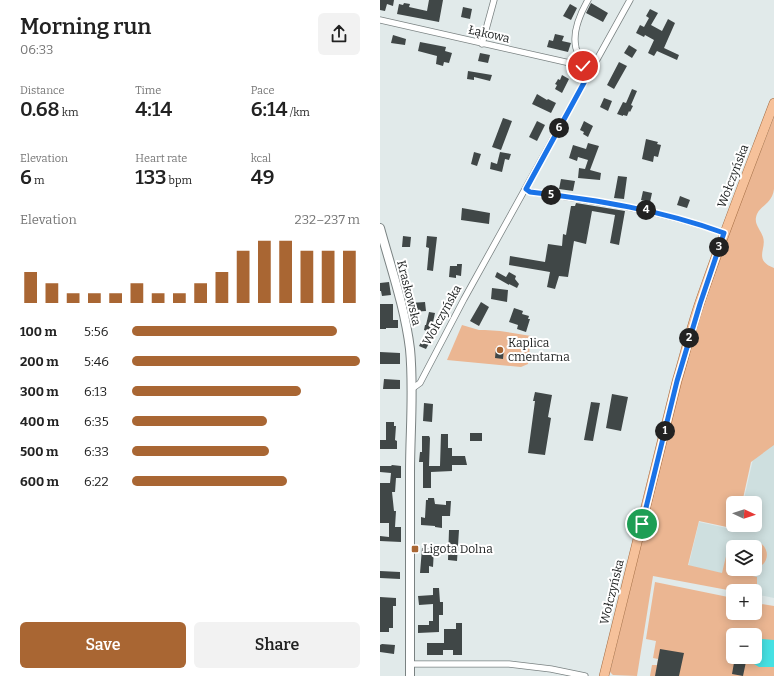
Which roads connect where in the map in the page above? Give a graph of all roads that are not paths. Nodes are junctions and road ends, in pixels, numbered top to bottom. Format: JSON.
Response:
{"nodes":[{"id":1,"x":494,"y":0,"type":"edge"},
{"id":2,"x":588,"y":0,"type":"edge"},
{"id":3,"x":630,"y":0,"type":"edge"},
{"id":4,"x":380,"y":20,"type":"edge"},
{"id":5,"x":482,"y":44,"type":"junction"},
{"id":6,"x":583,"y":66,"type":"junction"},
{"id":7,"x":592,"y":68,"type":"junction"},
{"id":8,"x":774,"y":103,"type":"edge"},
{"id":9,"x":526,"y":189,"type":"junction"},
{"id":10,"x":380,"y":228,"type":"edge"},
{"id":11,"x":724,"y":233,"type":"junction"},
{"id":12,"x":413,"y":388,"type":"junction"},
{"id":13,"x":410,"y":664,"type":"junction"},
{"id":14,"x":410,"y":676,"type":"edge"},
{"id":15,"x":585,"y":676,"type":"edge"},
{"id":16,"x":605,"y":676,"type":"edge"}],
"edges":[{"from":1,"to":5,"type":"street"},
{"from":2,"to":6,"type":"street"},
{"from":3,"to":7,"type":"street","name":"Wołczyńska"},
{"from":4,"to":5,"type":"street","name":"Łąkowa"},
{"from":5,"to":6,"type":"street","name":"Łąkowa"},
{"from":6,"to":7,"type":"street","name":"Łąkowa"},
{"from":7,"to":9,"type":"street","name":"Wołczyńska"},
{"from":8,"to":11,"type":"main road","name":"Wołczyńska"},
{"from":9,"to":11,"type":"street"},
{"from":9,"to":12,"type":"street","name":"Wołczyńska"},
{"from":10,"to":12,"type":"street","name":"Kraskowska"},
{"from":11,"to":16,"type":"main road","name":"Wołczyńska"},
{"from":12,"to":13,"type":"street"},
{"from":13,"to":14,"type":"street"},
{"from":13,"to":15,"type":"street"}]}
